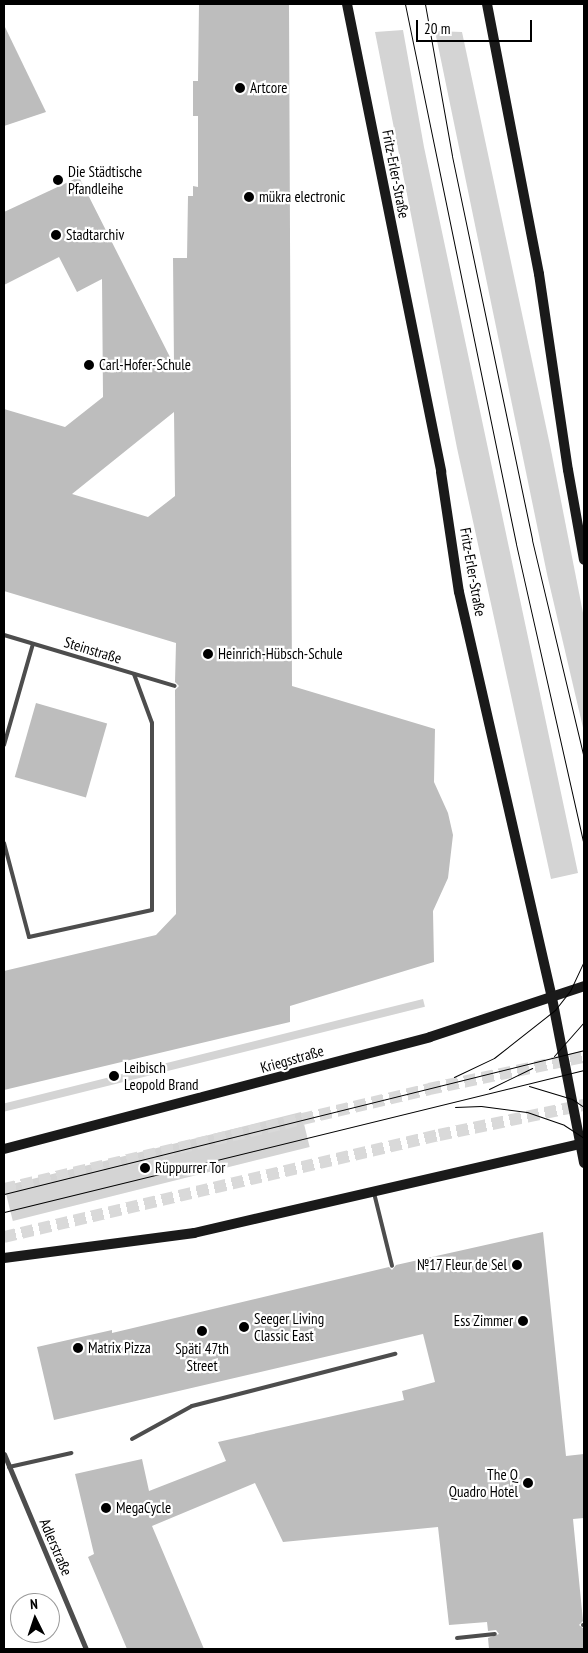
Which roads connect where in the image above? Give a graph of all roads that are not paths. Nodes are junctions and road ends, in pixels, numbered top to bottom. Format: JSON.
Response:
{"nodes":[{"id":1,"x":347,"y":4,"type":"edge"},
{"id":2,"x":487,"y":4,"type":"edge"},
{"id":3,"x":584,"y":560,"type":"edge"},
{"id":4,"x":4,"y":635,"type":"edge"},
{"id":5,"x":33,"y":644,"type":"junction"},
{"id":6,"x":134,"y":674,"type":"junction"},
{"id":7,"x":175,"y":686,"type":"dead end"},
{"id":8,"x":4,"y":745,"type":"edge"},
{"id":9,"x":4,"y":843,"type":"edge"},
{"id":10,"x":584,"y":986,"type":"edge"},
{"id":11,"x":552,"y":998,"type":"junction"},
{"id":12,"x":582,"y":1143,"type":"edge"},
{"id":13,"x":4,"y":1149,"type":"edge"},
{"id":14,"x":584,"y":1162,"type":"edge"},
{"id":15,"x":374,"y":1192,"type":"junction"},
{"id":16,"x":4,"y":1258,"type":"edge"},
{"id":17,"x":392,"y":1266,"type":"dead end"},
{"id":18,"x":395,"y":1354,"type":"dead end"},
{"id":19,"x":132,"y":1439,"type":"dead end"},
{"id":20,"x":71,"y":1453,"type":"dead end"},
{"id":21,"x":4,"y":1454,"type":"edge"},
{"id":22,"x":9,"y":1467,"type":"junction"},
{"id":23,"x":495,"y":1634,"type":"dead end"},
{"id":24,"x":456,"y":1638,"type":"dead end"},
{"id":25,"x":86,"y":1649,"type":"edge"}],
"edges":[{"from":1,"to":11,"type":"main road","name":"Fritz-Erler-Straße"},
{"from":2,"to":3,"type":"main road"},
{"from":4,"to":5,"type":"lane","name":"Steinstraße"},
{"from":5,"to":6,"type":"lane","name":"Steinstraße"},
{"from":5,"to":8,"type":"lane"},
{"from":6,"to":7,"type":"lane","name":"Steinstraße"},
{"from":6,"to":9,"type":"lane"},
{"from":10,"to":11,"type":"main road","name":"Kriegsstraße"},
{"from":11,"to":12,"type":"main road","name":"Fritz-Erler-Straße"},
{"from":11,"to":13,"type":"main road","name":"Kriegsstraße"},
{"from":12,"to":14,"type":"main road","name":"Fritz-Erler-Straße"},
{"from":12,"to":15,"type":"main road"},
{"from":15,"to":16,"type":"main road"},
{"from":15,"to":17,"type":"lane"},
{"from":18,"to":19,"type":"lane"},
{"from":20,"to":22,"type":"lane"},
{"from":21,"to":22,"type":"street","name":"Adlerstraße"},
{"from":22,"to":25,"type":"street","name":"Adlerstraße"},
{"from":23,"to":24,"type":"lane"}]}
